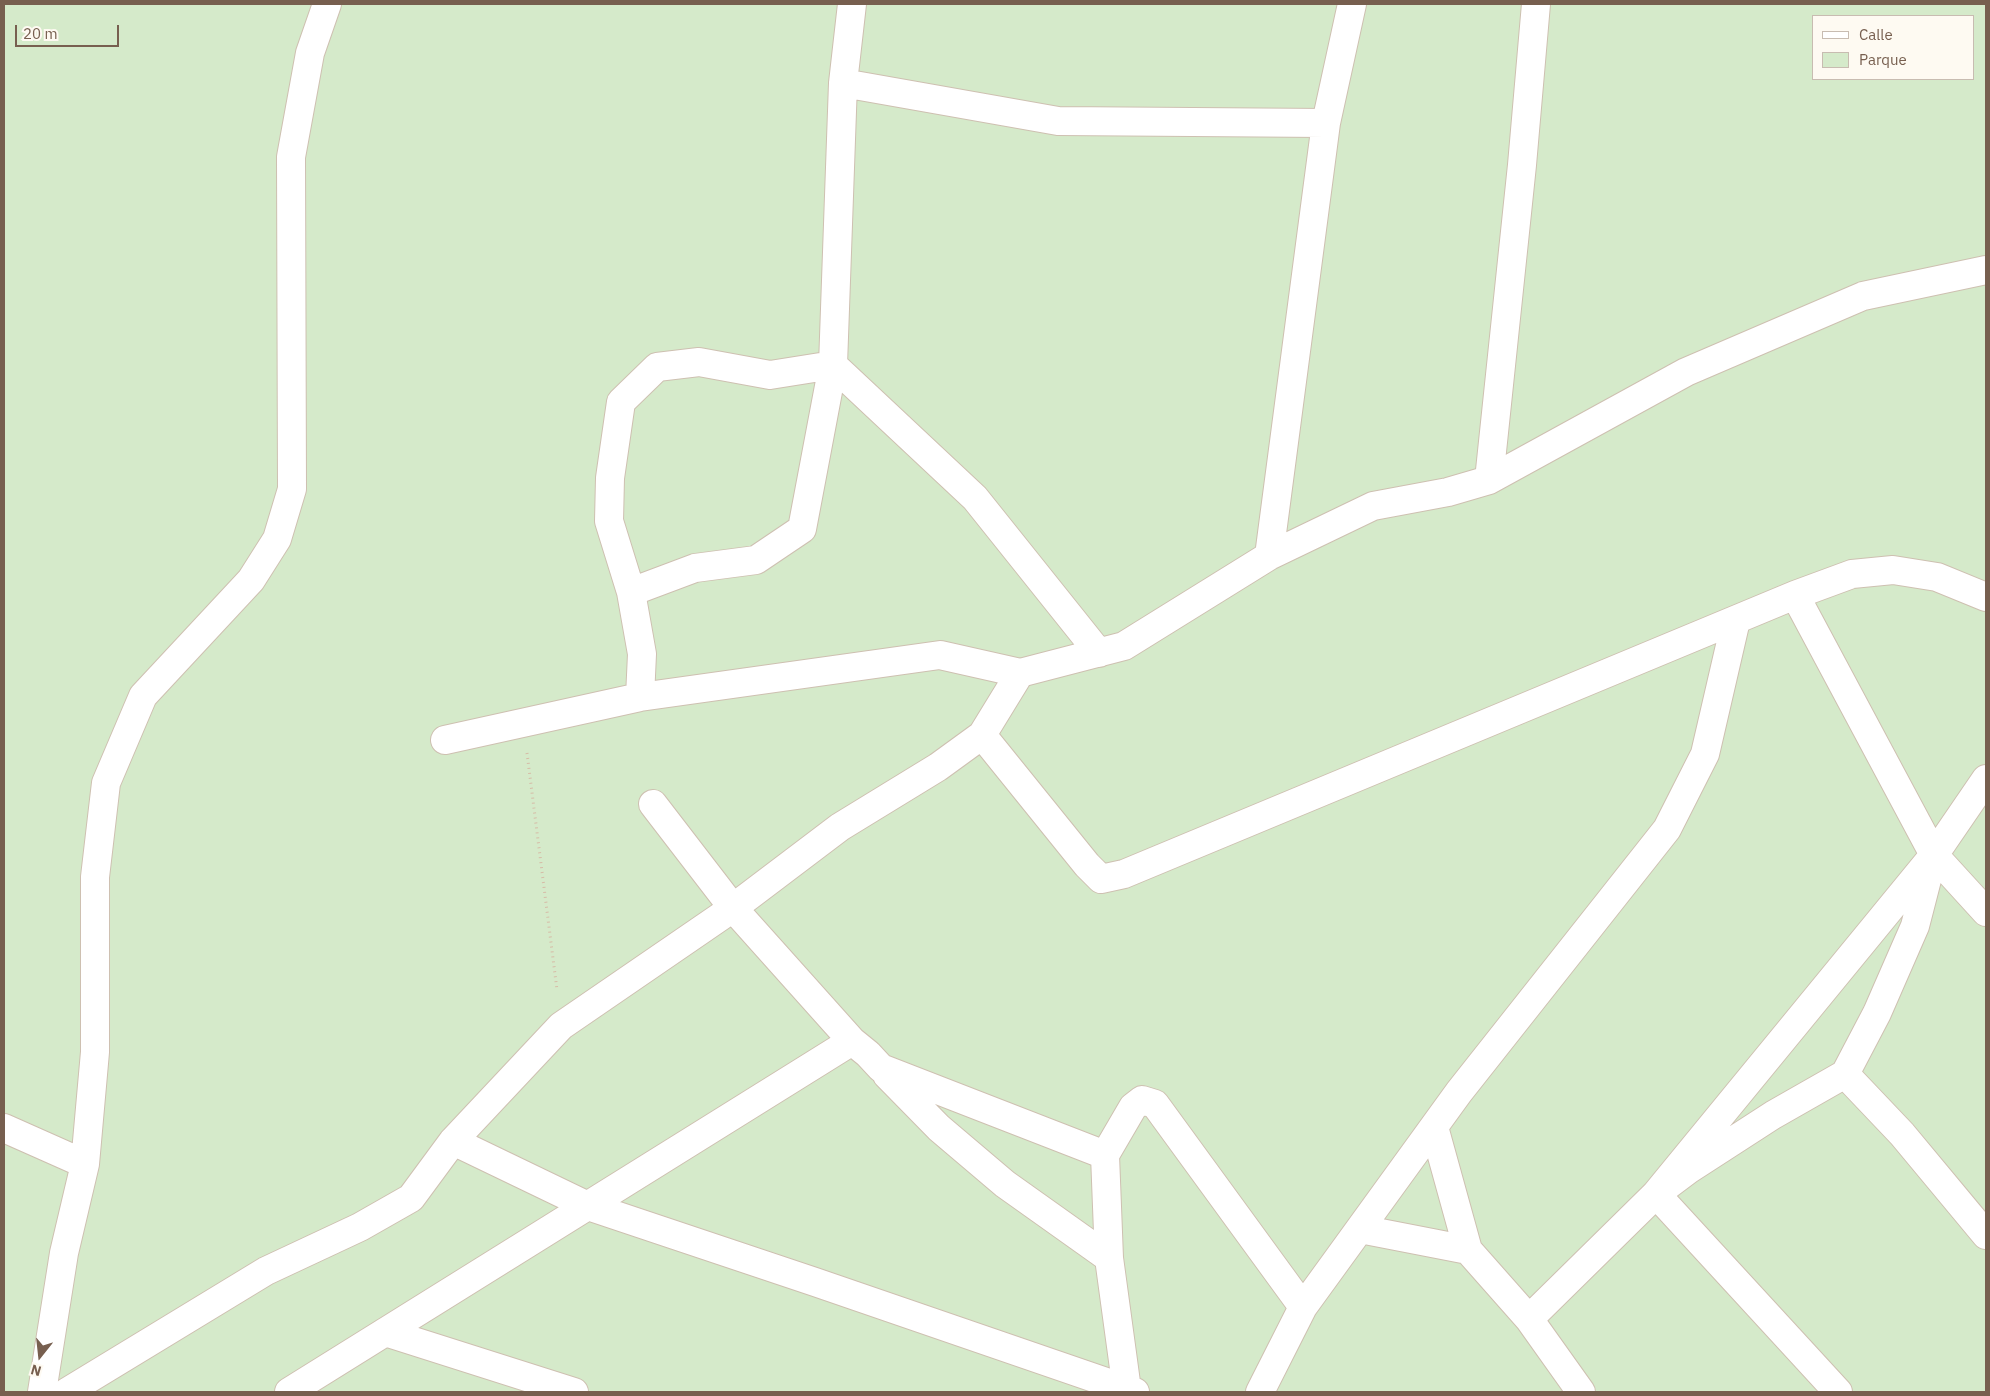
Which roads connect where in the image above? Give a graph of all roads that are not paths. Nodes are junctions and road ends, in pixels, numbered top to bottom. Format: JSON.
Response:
{"nodes":[{"id":1,"x":328,"y":4,"type":"edge"},
{"id":2,"x":852,"y":4,"type":"edge"},
{"id":3,"x":1352,"y":4,"type":"edge"},
{"id":4,"x":1536,"y":4,"type":"edge"},
{"id":5,"x":843,"y":83,"type":"junction"},
{"id":6,"x":1326,"y":124,"type":"junction"},
{"id":7,"x":1986,"y":270,"type":"edge"},
{"id":8,"x":833,"y":365,"type":"junction"},
{"id":9,"x":1489,"y":480,"type":"junction"},
{"id":10,"x":1269,"y":556,"type":"junction"},
{"id":11,"x":631,"y":592,"type":"junction"},
{"id":12,"x":1796,"y":595,"type":"junction"},
{"id":13,"x":1986,"y":597,"type":"edge"},
{"id":14,"x":1736,"y":620,"type":"junction"},
{"id":15,"x":1099,"y":653,"type":"junction"},
{"id":16,"x":1020,"y":674,"type":"junction"},
{"id":17,"x":640,"y":697,"type":"junction"},
{"id":18,"x":982,"y":735,"type":"junction"},
{"id":19,"x":444,"y":740,"type":"dead end"},
{"id":20,"x":1986,"y":779,"type":"edge"},
{"id":21,"x":653,"y":804,"type":"dead end"},
{"id":22,"x":1934,"y":855,"type":"junction"},
{"id":23,"x":733,"y":908,"type":"junction"},
{"id":24,"x":1986,"y":912,"type":"edge"},
{"id":25,"x":852,"y":1041,"type":"junction"},
{"id":26,"x":881,"y":1068,"type":"junction"},
{"id":27,"x":1846,"y":1074,"type":"junction"},
{"id":28,"x":1434,"y":1127,"type":"junction"},
{"id":29,"x":4,"y":1128,"type":"edge"},
{"id":30,"x":454,"y":1141,"type":"junction"},
{"id":31,"x":1105,"y":1155,"type":"junction"},
{"id":32,"x":85,"y":1164,"type":"junction"},
{"id":33,"x":1656,"y":1194,"type":"junction"},
{"id":34,"x":588,"y":1206,"type":"junction"},
{"id":35,"x":1360,"y":1229,"type":"junction"},
{"id":36,"x":1986,"y":1235,"type":"edge"},
{"id":37,"x":1468,"y":1250,"type":"junction"},
{"id":38,"x":1109,"y":1258,"type":"junction"},
{"id":39,"x":1303,"y":1307,"type":"junction"},
{"id":40,"x":1529,"y":1319,"type":"junction"},
{"id":41,"x":385,"y":1332,"type":"junction"},
{"id":42,"x":1131,"y":1391,"type":"edge"},
{"id":43,"x":42,"y":1392,"type":"edge"},
{"id":44,"x":67,"y":1392,"type":"edge"},
{"id":45,"x":289,"y":1392,"type":"edge"},
{"id":46,"x":574,"y":1392,"type":"edge"},
{"id":47,"x":1260,"y":1392,"type":"edge"},
{"id":48,"x":1581,"y":1392,"type":"edge"},
{"id":49,"x":1838,"y":1392,"type":"edge"}],
"edges":[{"from":1,"to":32,"type":"street"},
{"from":2,"to":5,"type":"street"},
{"from":3,"to":6,"type":"street"},
{"from":4,"to":9,"type":"street"},
{"from":5,"to":6,"type":"street"},
{"from":5,"to":8,"type":"street"},
{"from":6,"to":10,"type":"street"},
{"from":7,"to":9,"type":"street"},
{"from":8,"to":11,"type":"street"},
{"from":8,"to":11,"type":"street"},
{"from":8,"to":15,"type":"street"},
{"from":9,"to":10,"type":"street"},
{"from":10,"to":15,"type":"street"},
{"from":11,"to":17,"type":"street"},
{"from":12,"to":13,"type":"street"},
{"from":12,"to":14,"type":"street"},
{"from":12,"to":22,"type":"street"},
{"from":14,"to":18,"type":"street"},
{"from":14,"to":28,"type":"street"},
{"from":15,"to":16,"type":"street"},
{"from":16,"to":17,"type":"street"},
{"from":16,"to":18,"type":"street"},
{"from":17,"to":19,"type":"street"},
{"from":18,"to":23,"type":"street"},
{"from":20,"to":22,"type":"street"},
{"from":21,"to":23,"type":"street"},
{"from":22,"to":24,"type":"street"},
{"from":22,"to":27,"type":"street"},
{"from":22,"to":33,"type":"street"},
{"from":23,"to":25,"type":"street"},
{"from":23,"to":30,"type":"street"},
{"from":25,"to":26,"type":"street"},
{"from":25,"to":34,"type":"street"},
{"from":26,"to":31,"type":"street"},
{"from":26,"to":38,"type":"street"},
{"from":27,"to":33,"type":"street"},
{"from":27,"to":36,"type":"street"},
{"from":28,"to":35,"type":"street"},
{"from":28,"to":37,"type":"street"},
{"from":29,"to":32,"type":"street"},
{"from":30,"to":34,"type":"street"},
{"from":30,"to":44,"type":"street"},
{"from":31,"to":38,"type":"street"},
{"from":31,"to":39,"type":"street"},
{"from":32,"to":43,"type":"street"},
{"from":33,"to":40,"type":"street"},
{"from":33,"to":49,"type":"street"},
{"from":34,"to":41,"type":"street"},
{"from":34,"to":42,"type":"street"},
{"from":35,"to":37,"type":"street"},
{"from":35,"to":39,"type":"street"},
{"from":37,"to":40,"type":"street"},
{"from":38,"to":42,"type":"street"},
{"from":39,"to":47,"type":"street"},
{"from":40,"to":48,"type":"street"},
{"from":41,"to":45,"type":"street"},
{"from":41,"to":46,"type":"street"}]}
